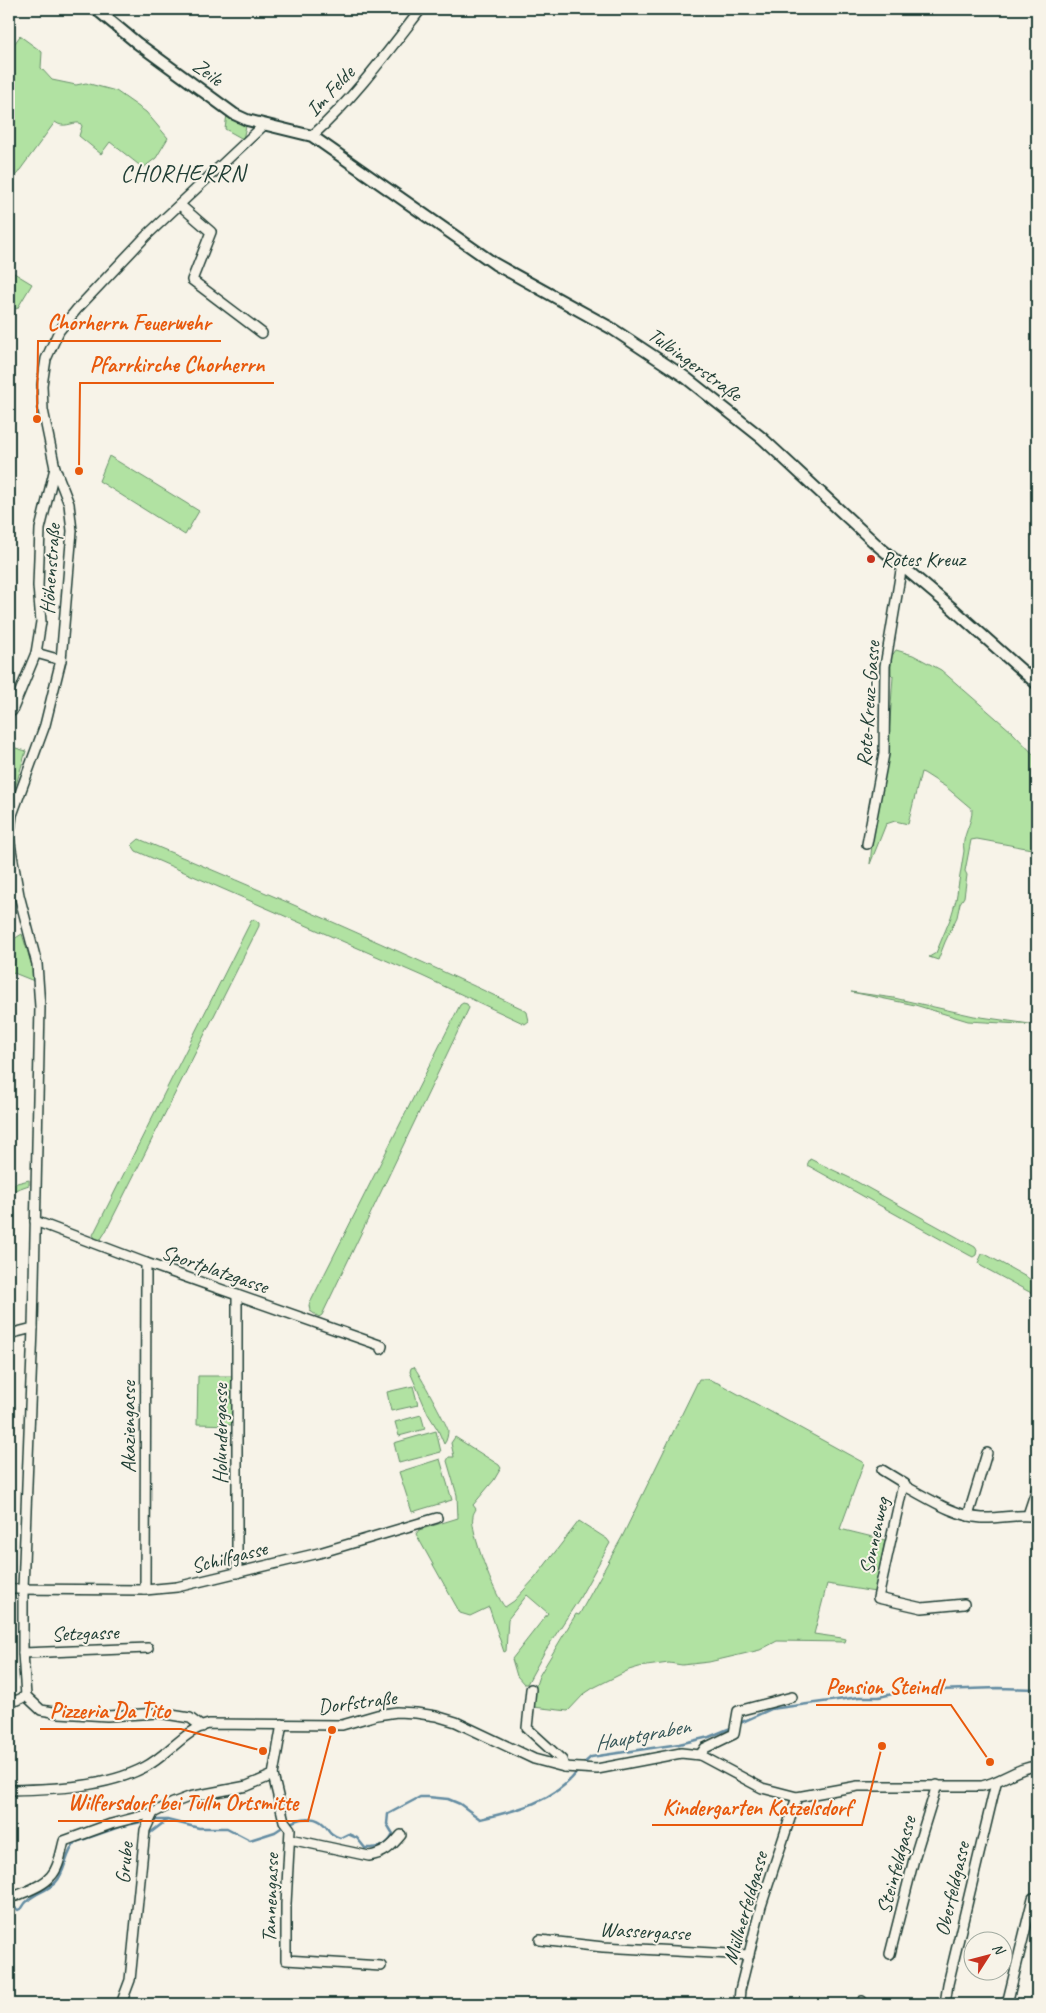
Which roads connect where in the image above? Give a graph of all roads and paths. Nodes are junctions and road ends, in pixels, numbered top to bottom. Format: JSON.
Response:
{"nodes":[{"id":1,"x":96,"y":9,"type":"edge"},
{"id":2,"x":421,"y":9,"type":"edge"},
{"id":3,"x":264,"y":125,"type":"junction"},
{"id":4,"x":312,"y":136,"type":"junction"},
{"id":5,"x":180,"y":205,"type":"junction"},
{"id":6,"x":262,"y":334,"type":"dead end"},
{"id":7,"x":55,"y":468,"type":"junction"},
{"id":8,"x":902,"y":565,"type":"junction"},
{"id":9,"x":36,"y":653,"type":"junction"},
{"id":10,"x":61,"y":660,"type":"junction"},
{"id":11,"x":1037,"y":684,"type":"edge"},
{"id":12,"x":12,"y":711,"type":"dead end"},
{"id":13,"x":868,"y":844,"type":"dead end"},
{"id":14,"x":35,"y":1221,"type":"junction"},
{"id":15,"x":146,"y":1264,"type":"junction"},
{"id":16,"x":237,"y":1295,"type":"junction"},
{"id":17,"x":32,"y":1328,"type":"junction"},
{"id":18,"x":9,"y":1334,"type":"edge"},
{"id":19,"x":381,"y":1349,"type":"dead end"},
{"id":20,"x":986,"y":1453,"type":"dead end"},
{"id":21,"x":882,"y":1470,"type":"dead end"},
{"id":22,"x":903,"y":1485,"type":"junction"},
{"id":23,"x":1037,"y":1488,"type":"edge"},
{"id":24,"x":968,"y":1516,"type":"junction"},
{"id":25,"x":1033,"y":1516,"type":"edge"},
{"id":26,"x":437,"y":1518,"type":"dead end"},
{"id":27,"x":237,"y":1573,"type":"junction"},
{"id":28,"x":9,"y":1590,"type":"edge"},
{"id":29,"x":24,"y":1590,"type":"junction"},
{"id":30,"x":145,"y":1590,"type":"junction"},
{"id":31,"x":964,"y":1604,"type":"dead end"},
{"id":32,"x":148,"y":1648,"type":"dead end"},
{"id":33,"x":23,"y":1654,"type":"junction"},
{"id":34,"x":531,"y":1689,"type":"dead end"},
{"id":35,"x":26,"y":1696,"type":"junction"},
{"id":36,"x":792,"y":1697,"type":"dead end"},
{"id":37,"x":9,"y":1701,"type":"edge"},
{"id":38,"x":282,"y":1724,"type":"junction"},
{"id":39,"x":202,"y":1727,"type":"junction"},
{"id":40,"x":700,"y":1756,"type":"junction"},
{"id":41,"x":1037,"y":1766,"type":"edge"},
{"id":42,"x":564,"y":1767,"type":"junction"},
{"id":43,"x":273,"y":1775,"type":"junction"},
{"id":44,"x":996,"y":1783,"type":"junction"},
{"id":45,"x":937,"y":1785,"type":"junction"},
{"id":46,"x":9,"y":1790,"type":"edge"},
{"id":47,"x":797,"y":1797,"type":"junction"},
{"id":48,"x":152,"y":1815,"type":"junction"},
{"id":49,"x":401,"y":1835,"type":"dead end"},
{"id":50,"x":290,"y":1840,"type":"junction"},
{"id":51,"x":9,"y":1891,"type":"edge"},
{"id":52,"x":1037,"y":1900,"type":"edge"},
{"id":53,"x":540,"y":1940,"type":"dead end"},
{"id":54,"x":890,"y":1954,"type":"dead end"},
{"id":55,"x":749,"y":1955,"type":"junction"},
{"id":56,"x":381,"y":1966,"type":"dead end"},
{"id":57,"x":739,"y":2001,"type":"dead end"},
{"id":58,"x":121,"y":2004,"type":"edge"},
{"id":59,"x":945,"y":2004,"type":"edge"},
{"id":60,"x":1006,"y":2004,"type":"edge"}],
"edges":[{"from":1,"to":3,"type":"main road","name":"Zeile"},
{"from":2,"to":4,"type":"street","name":"Im Felde"},
{"from":3,"to":4,"type":"main road","name":"Zeile"},
{"from":3,"to":5,"type":"street","name":"Höhenstraße"},
{"from":4,"to":8,"type":"main road","name":"Tulbingerstraße"},
{"from":5,"to":6,"type":"street"},
{"from":5,"to":7,"type":"street","name":"Höhenstraße"},
{"from":7,"to":9,"type":"street"},
{"from":7,"to":10,"type":"street","name":"Höhenstraße"},
{"from":8,"to":11,"type":"main road","name":"Tulbingerstraße"},
{"from":8,"to":13,"type":"street","name":"Rote-Kreuz-Gasse"},
{"from":9,"to":10,"type":"street"},
{"from":9,"to":12,"type":"street"},
{"from":10,"to":14,"type":"street","name":"Höhenstraße"},
{"from":14,"to":15,"type":"street","name":"Sportplatzgasse"},
{"from":14,"to":17,"type":"street","name":"Höhenstraße"},
{"from":15,"to":16,"type":"street","name":"Sportplatzgasse"},
{"from":15,"to":30,"type":"street","name":"Akaziengasse"},
{"from":16,"to":19,"type":"street","name":"Sportplatzgasse"},
{"from":16,"to":27,"type":"street","name":"Holundergasse"},
{"from":17,"to":18,"type":"street"},
{"from":17,"to":29,"type":"street","name":"Höhenstraße"},
{"from":20,"to":24,"type":"street"},
{"from":21,"to":22,"type":"street"},
{"from":22,"to":24,"type":"street"},
{"from":22,"to":31,"type":"street","name":"Sonnenweg"},
{"from":23,"to":25,"type":"street"},
{"from":24,"to":25,"type":"street"},
{"from":26,"to":27,"type":"street","name":"Schilfgasse"},
{"from":27,"to":30,"type":"street","name":"Schilfgasse"},
{"from":28,"to":29,"type":"street","name":"Schilfgasse"},
{"from":29,"to":30,"type":"street","name":"Schilfgasse"},
{"from":29,"to":33,"type":"street","name":"Höhenstraße"},
{"from":32,"to":33,"type":"street","name":"Setzgasse"},
{"from":33,"to":35,"type":"street","name":"Höhenstraße"},
{"from":34,"to":42,"type":"street"},
{"from":35,"to":37,"type":"street"},
{"from":35,"to":39,"type":"street"},
{"from":36,"to":40,"type":"street"},
{"from":38,"to":39,"type":"street","name":"Dorfstraße"},
{"from":38,"to":42,"type":"street","name":"Dorfstraße"},
{"from":38,"to":43,"type":"street"},
{"from":39,"to":46,"type":"street"},
{"from":40,"to":42,"type":"street","name":"Dorfstraße"},
{"from":40,"to":47,"type":"street"},
{"from":41,"to":44,"type":"street"},
{"from":43,"to":48,"type":"street"},
{"from":43,"to":50,"type":"street","name":"Tannengasse"},
{"from":44,"to":45,"type":"street"},
{"from":44,"to":59,"type":"street","name":"Oberfeldgasse"},
{"from":45,"to":47,"type":"street"},
{"from":45,"to":54,"type":"street","name":"Steinfeldgasse"},
{"from":47,"to":55,"type":"street","name":"Müllnerfeldgasse"},
{"from":48,"to":51,"type":"street"},
{"from":48,"to":58,"type":"street","name":"Grube"},
{"from":49,"to":50,"type":"street"},
{"from":50,"to":56,"type":"street","name":"Tannengasse"},
{"from":52,"to":60,"type":"street"},
{"from":53,"to":55,"type":"street","name":"Wassergasse"},
{"from":55,"to":57,"type":"street","name":"Müllnerfeldgasse"}]}
